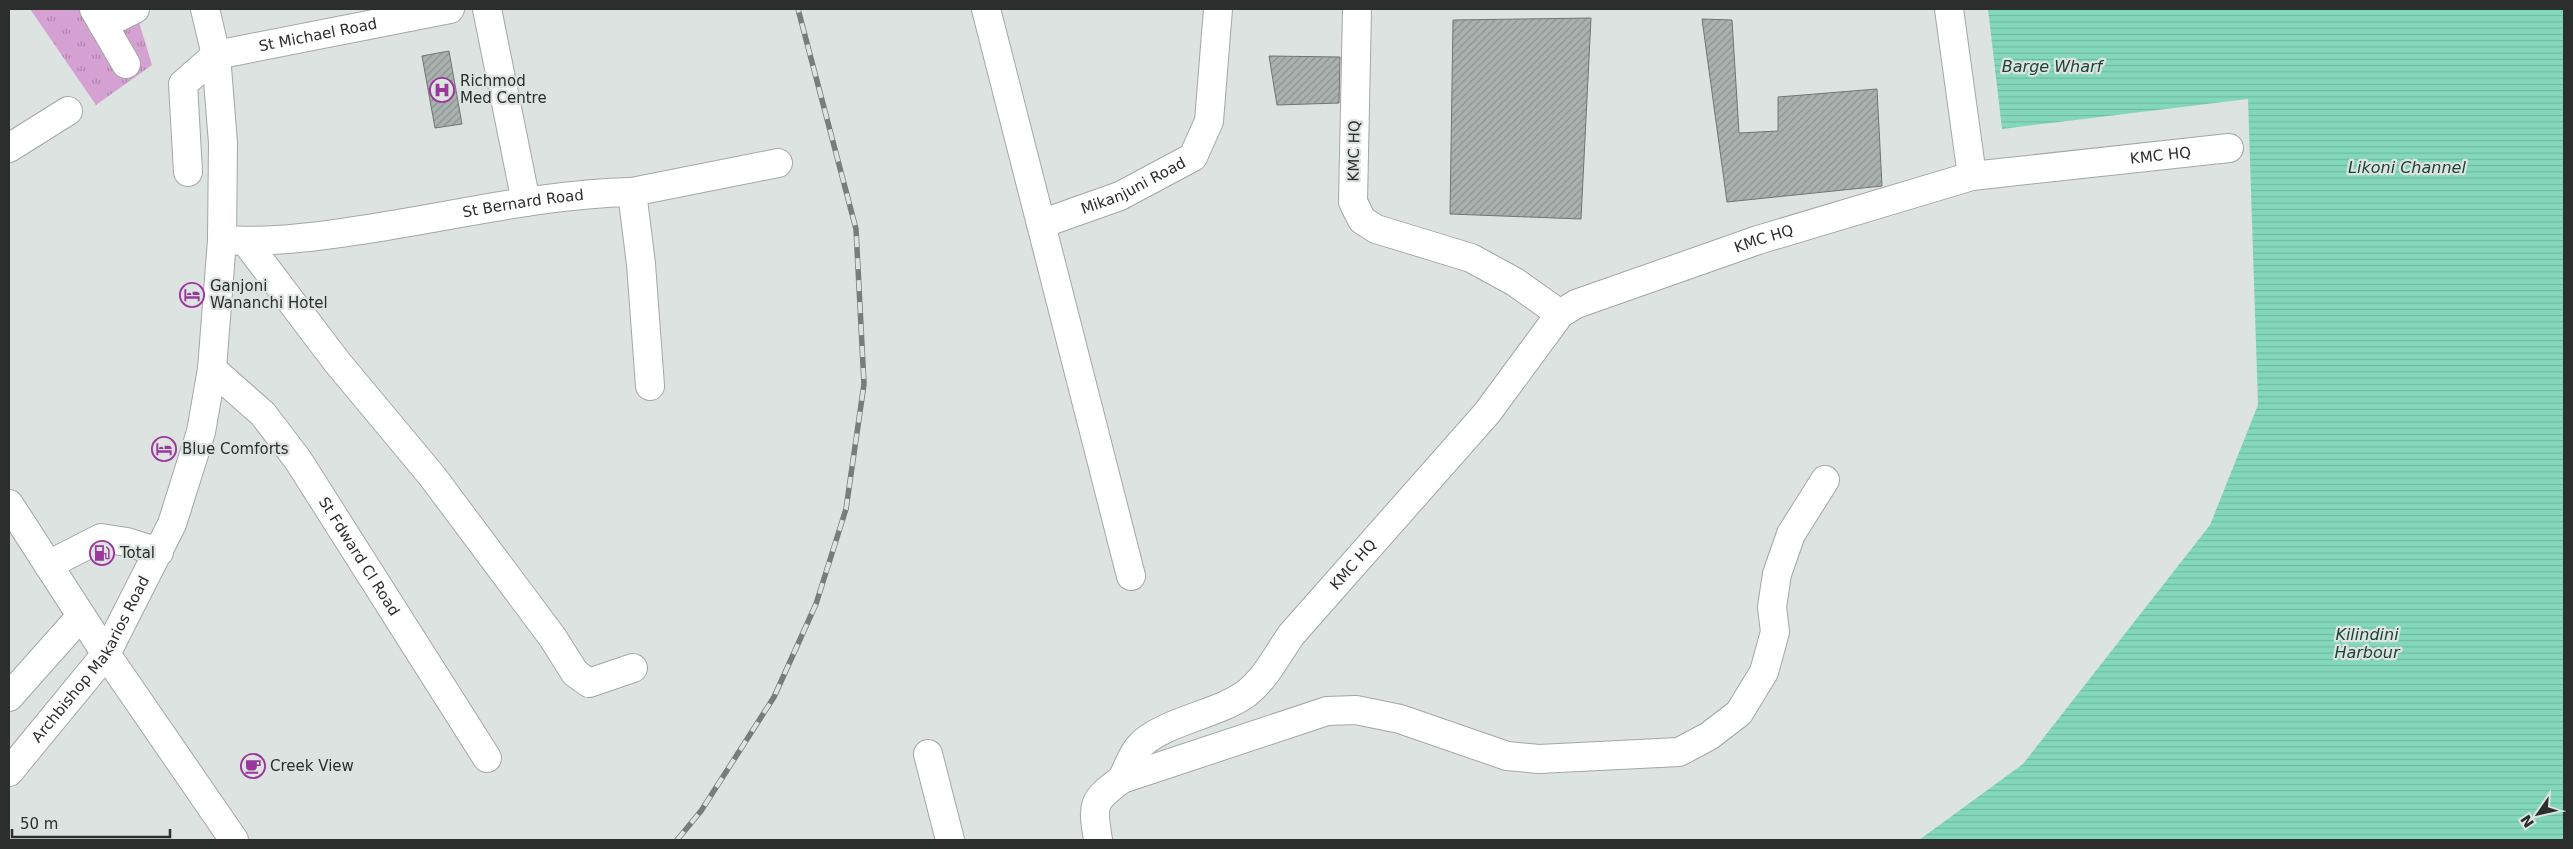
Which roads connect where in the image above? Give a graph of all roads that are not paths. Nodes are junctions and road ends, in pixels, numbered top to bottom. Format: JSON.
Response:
{"nodes":[{"id":1,"x":135,"y":9,"type":"edge"},
{"id":2,"x":205,"y":9,"type":"edge"},
{"id":3,"x":450,"y":9,"type":"edge"},
{"id":4,"x":487,"y":9,"type":"edge"},
{"id":5,"x":986,"y":9,"type":"edge"},
{"id":6,"x":1218,"y":9,"type":"edge"},
{"id":7,"x":1358,"y":9,"type":"edge"},
{"id":8,"x":1949,"y":9,"type":"edge"},
{"id":9,"x":99,"y":17,"type":"edge"},
{"id":10,"x":216,"y":55,"type":"junction"},
{"id":11,"x":126,"y":64,"type":"dead end"},
{"id":12,"x":68,"y":111,"type":"dead end"},
{"id":13,"x":9,"y":148,"type":"edge"},
{"id":14,"x":2229,"y":148,"type":"dead end"},
{"id":15,"x":778,"y":163,"type":"dead end"},
{"id":16,"x":188,"y":172,"type":"dead end"},
{"id":17,"x":1972,"y":176,"type":"junction"},
{"id":18,"x":632,"y":192,"type":"junction"},
{"id":19,"x":526,"y":202,"type":"junction"},
{"id":20,"x":1041,"y":224,"type":"junction"},
{"id":21,"x":234,"y":241,"type":"junction"},
{"id":22,"x":1560,"y":314,"type":"junction"},
{"id":23,"x":212,"y":369,"type":"junction"},
{"id":24,"x":650,"y":386,"type":"dead end"},
{"id":25,"x":1825,"y":480,"type":"dead end"},
{"id":26,"x":9,"y":504,"type":"edge"},
{"id":27,"x":159,"y":552,"type":"junction"},
{"id":28,"x":48,"y":565,"type":"junction"},
{"id":29,"x":1131,"y":576,"type":"dead end"},
{"id":30,"x":81,"y":616,"type":"junction"},
{"id":31,"x":106,"y":654,"type":"junction"},
{"id":32,"x":632,"y":668,"type":"dead end"},
{"id":33,"x":9,"y":697,"type":"edge"},
{"id":34,"x":928,"y":754,"type":"dead end"},
{"id":35,"x":13,"y":757,"type":"edge"},
{"id":36,"x":487,"y":758,"type":"dead end"},
{"id":37,"x":1122,"y":779,"type":"junction"},
{"id":38,"x":234,"y":840,"type":"edge"},
{"id":39,"x":950,"y":840,"type":"edge"},
{"id":40,"x":1098,"y":840,"type":"edge"}],
"edges":[{"from":1,"to":9,"type":"street"},
{"from":2,"to":10,"type":"street","name":"Archbishop Makarios Road"},
{"from":3,"to":10,"type":"street","name":"St Michael Road"},
{"from":4,"to":19,"type":"street"},
{"from":5,"to":20,"type":"street"},
{"from":6,"to":20,"type":"street","name":"Mikanjuni Road"},
{"from":7,"to":22,"type":"street","name":"KMC HQ"},
{"from":8,"to":17,"type":"street"},
{"from":9,"to":11,"type":"street"},
{"from":10,"to":16,"type":"street"},
{"from":10,"to":21,"type":"street","name":"Archbishop Makarios Road"},
{"from":12,"to":13,"type":"street"},
{"from":14,"to":17,"type":"street","name":"KMC HQ"},
{"from":15,"to":18,"type":"street","name":"St Bernard Road"},
{"from":17,"to":22,"type":"street","name":"KMC HQ"},
{"from":18,"to":19,"type":"street","name":"St Bernard Road"},
{"from":18,"to":24,"type":"street"},
{"from":19,"to":21,"type":"street","name":"St Bernard Road"},
{"from":20,"to":29,"type":"street"},
{"from":21,"to":23,"type":"street","name":"Archbishop Makarios Road"},
{"from":21,"to":32,"type":"street"},
{"from":22,"to":37,"type":"street","name":"KMC HQ"},
{"from":23,"to":27,"type":"street","name":"Archbishop Makarios Road"},
{"from":23,"to":36,"type":"street","name":"St Fdward Cl Road"},
{"from":25,"to":37,"type":"street"},
{"from":26,"to":28,"type":"street"},
{"from":27,"to":28,"type":"street"},
{"from":27,"to":31,"type":"street","name":"Archbishop Makarios Road"},
{"from":28,"to":30,"type":"street"},
{"from":30,"to":31,"type":"street"},
{"from":30,"to":33,"type":"street"},
{"from":31,"to":35,"type":"street","name":"Archbishop Makarios Road"},
{"from":31,"to":38,"type":"street"},
{"from":34,"to":39,"type":"street"},
{"from":37,"to":40,"type":"street"}]}
